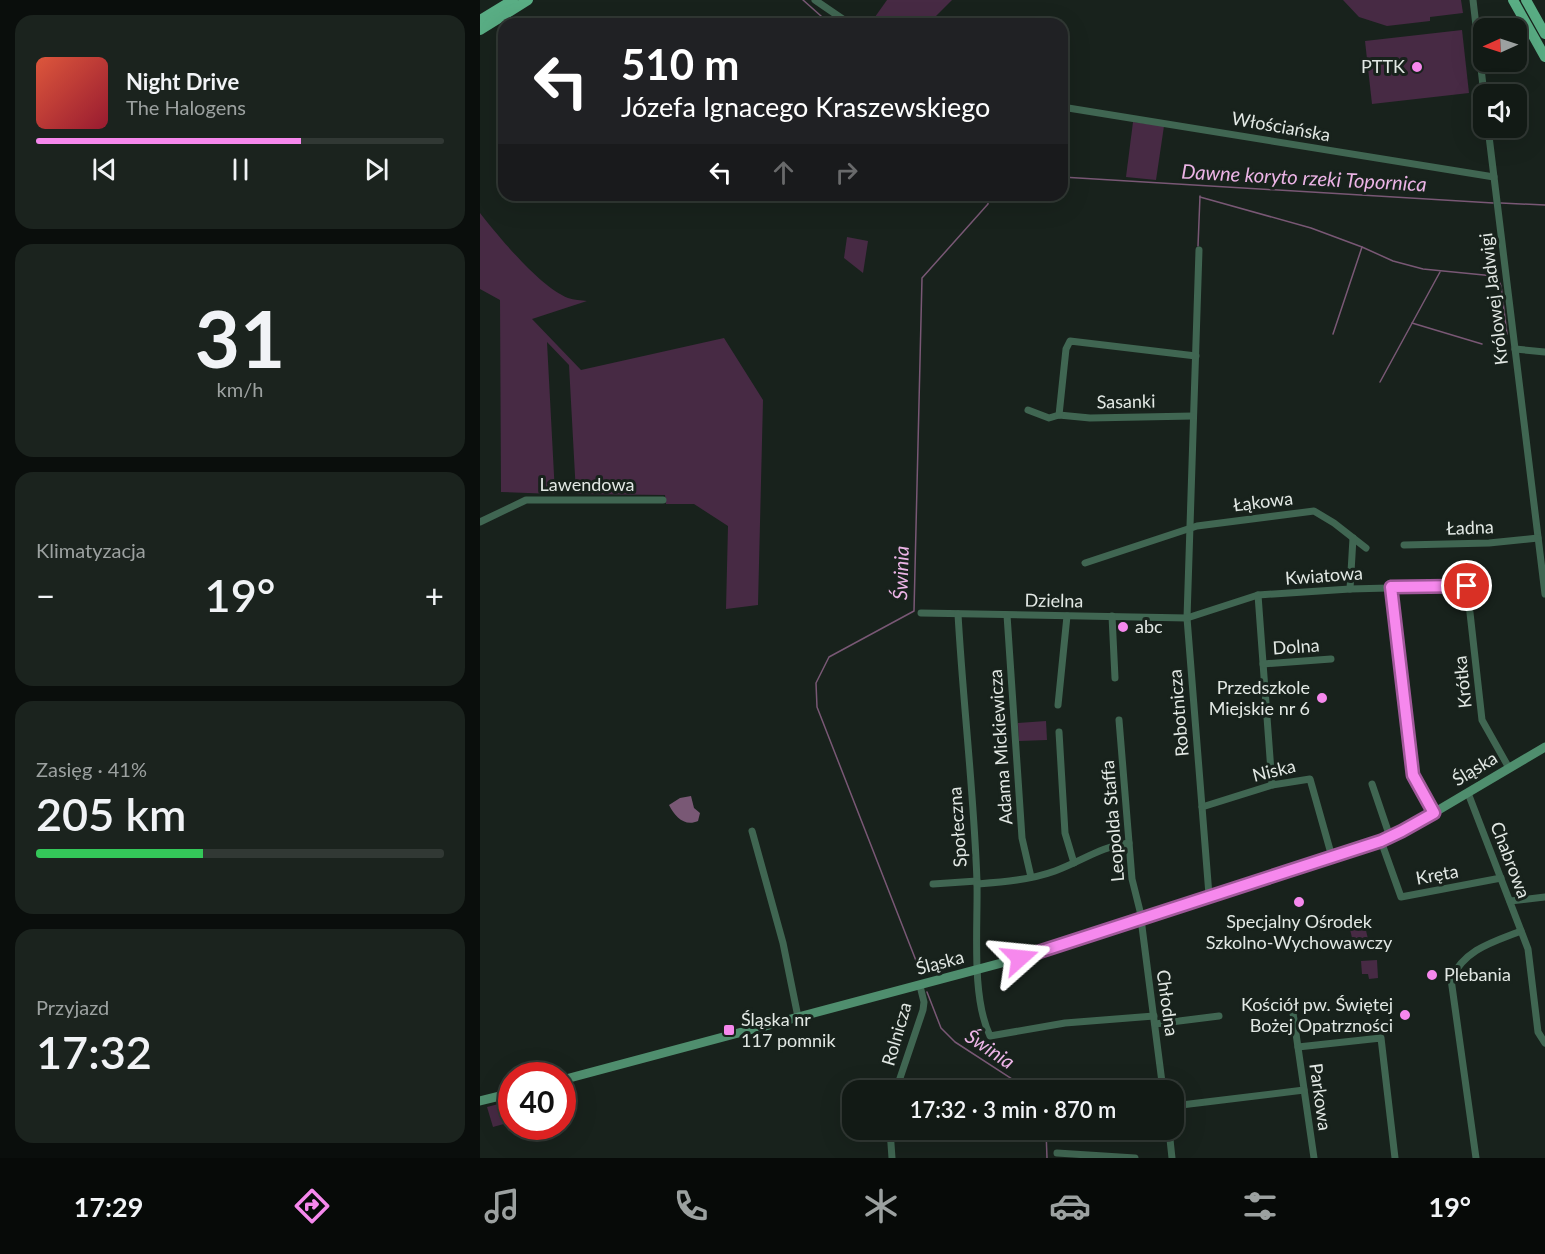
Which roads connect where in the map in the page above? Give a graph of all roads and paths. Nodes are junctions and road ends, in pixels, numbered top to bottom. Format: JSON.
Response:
{"nodes":[{"id":1,"x":513,"y":0,"type":"edge"},
{"id":2,"x":528,"y":0,"type":"edge"},
{"id":3,"x":815,"y":0,"type":"edge"},
{"id":4,"x":1473,"y":0,"type":"edge"},
{"id":5,"x":1513,"y":0,"type":"edge"},
{"id":6,"x":1526,"y":0,"type":"edge"},
{"id":7,"x":499,"y":18,"type":"edge"},
{"id":8,"x":841,"y":18,"type":"edge"},
{"id":9,"x":498,"y":19,"type":"edge"},
{"id":10,"x":480,"y":20,"type":"edge"},
{"id":11,"x":480,"y":30,"type":"edge"},
{"id":12,"x":1545,"y":34,"type":"edge"},
{"id":13,"x":1545,"y":57,"type":"edge"},
{"id":14,"x":1483,"y":84,"type":"edge"},
{"id":15,"x":1068,"y":108,"type":"edge"},
{"id":16,"x":1489,"y":138,"type":"edge"},
{"id":17,"x":1494,"y":177,"type":"junction"},
{"id":18,"x":1199,"y":250,"type":"dead end"},
{"id":19,"x":1515,"y":349,"type":"junction"},
{"id":20,"x":1545,"y":352,"type":"edge"},
{"id":21,"x":1196,"y":356,"type":"junction"},
{"id":22,"x":1028,"y":411,"type":"dead end"},
{"id":23,"x":1059,"y":415,"type":"junction"},
{"id":24,"x":1193,"y":416,"type":"junction"},
{"id":25,"x":663,"y":500,"type":"dead end"},
{"id":26,"x":480,"y":522,"type":"edge"},
{"id":27,"x":1190,"y":528,"type":"junction"},
{"id":28,"x":1353,"y":538,"type":"junction"},
{"id":29,"x":1538,"y":538,"type":"junction"},
{"id":30,"x":1404,"y":545,"type":"dead end"},
{"id":31,"x":1366,"y":548,"type":"dead end"},
{"id":32,"x":1086,"y":563,"type":"dead end"},
{"id":33,"x":1467,"y":586,"type":"joint"},
{"id":34,"x":1391,"y":587,"type":"junction"},
{"id":35,"x":1350,"y":589,"type":"junction"},
{"id":36,"x":1545,"y":594,"type":"edge"},
{"id":37,"x":1258,"y":595,"type":"junction"},
{"id":38,"x":921,"y":613,"type":"dead end"},
{"id":39,"x":958,"y":614,"type":"junction"},
{"id":40,"x":1007,"y":615,"type":"junction"},
{"id":41,"x":1067,"y":616,"type":"junction"},
{"id":42,"x":1112,"y":616,"type":"junction"},
{"id":43,"x":1187,"y":618,"type":"junction"},
{"id":44,"x":1331,"y":659,"type":"dead end"},
{"id":45,"x":1263,"y":664,"type":"junction"},
{"id":46,"x":1115,"y":678,"type":"dead end"},
{"id":47,"x":1058,"y":705,"type":"dead end"},
{"id":48,"x":1119,"y":720,"type":"dead end"},
{"id":49,"x":1059,"y":732,"type":"dead end"},
{"id":50,"x":1545,"y":747,"type":"edge"},
{"id":51,"x":1509,"y":768,"type":"junction"},
{"id":52,"x":1372,"y":784,"type":"dead end"},
{"id":53,"x":1272,"y":786,"type":"junction"},
{"id":54,"x":1468,"y":793,"type":"junction"},
{"id":55,"x":1202,"y":807,"type":"junction"},
{"id":56,"x":1434,"y":813,"type":"junction"},
{"id":57,"x":752,"y":831,"type":"dead end"},
{"id":58,"x":1386,"y":839,"type":"junction"},
{"id":59,"x":1129,"y":843,"type":"junction"},
{"id":60,"x":1332,"y":856,"type":"junction"},
{"id":61,"x":1074,"y":863,"type":"junction"},
{"id":62,"x":1031,"y":877,"type":"junction"},
{"id":63,"x":1501,"y":878,"type":"junction"},
{"id":64,"x":977,"y":882,"type":"junction"},
{"id":65,"x":933,"y":884,"type":"dead end"},
{"id":66,"x":1209,"y":895,"type":"junction"},
{"id":67,"x":1545,"y":897,"type":"edge"},
{"id":68,"x":1510,"y":902,"type":"junction"},
{"id":69,"x":1141,"y":918,"type":"junction"},
{"id":70,"x":1521,"y":931,"type":"junction"},
{"id":71,"x":977,"y":970,"type":"junction"},
{"id":72,"x":920,"y":986,"type":"junction"},
{"id":73,"x":1292,"y":1006,"type":"dead end"},
{"id":74,"x":1219,"y":1016,"type":"dead end"},
{"id":75,"x":798,"y":1017,"type":"junction"},
{"id":76,"x":1154,"y":1020,"type":"junction"},
{"id":77,"x":1545,"y":1043,"type":"edge"},
{"id":78,"x":1298,"y":1047,"type":"junction"},
{"id":79,"x":576,"y":1076,"type":"edge"},
{"id":80,"x":899,"y":1080,"type":"edge"},
{"id":81,"x":1162,"y":1080,"type":"edge"},
{"id":82,"x":1304,"y":1090,"type":"junction"},
{"id":83,"x":498,"y":1096,"type":"edge"},
{"id":84,"x":480,"y":1101,"type":"edge"},
{"id":85,"x":1184,"y":1105,"type":"edge"},
{"id":86,"x":891,"y":1140,"type":"edge"},
{"id":87,"x":1169,"y":1140,"type":"edge"},
{"id":88,"x":1057,"y":1153,"type":"dead end"},
{"id":89,"x":892,"y":1158,"type":"edge"},
{"id":90,"x":1136,"y":1158,"type":"edge"},
{"id":91,"x":1172,"y":1158,"type":"edge"},
{"id":92,"x":1314,"y":1158,"type":"edge"},
{"id":93,"x":1395,"y":1158,"type":"edge"},
{"id":94,"x":1476,"y":1158,"type":"edge"}],
"edges":[{"from":1,"to":10,"type":"main road"},
{"from":2,"to":7,"type":"main road"},
{"from":3,"to":8,"type":"street"},
{"from":4,"to":14,"type":"street"},
{"from":5,"to":13,"type":"main road"},
{"from":6,"to":12,"type":"main road"},
{"from":9,"to":11,"type":"main road"},
{"from":15,"to":17,"type":"street","name":"Włościańska"},
{"from":16,"to":17,"type":"street","name":"Królowej Jadwigi"},
{"from":17,"to":19,"type":"street","name":"Królowej Jadwigi"},
{"from":18,"to":21,"type":"street","name":"Robotnicza"},
{"from":19,"to":20,"type":"street"},
{"from":19,"to":29,"type":"street","name":"Królowej Jadwigi"},
{"from":21,"to":23,"type":"street"},
{"from":21,"to":24,"type":"street","name":"Robotnicza"},
{"from":22,"to":23,"type":"street","name":"Sasanki"},
{"from":23,"to":24,"type":"street","name":"Sasanki"},
{"from":24,"to":27,"type":"street","name":"Robotnicza"},
{"from":25,"to":26,"type":"street","name":"Lawendowa"},
{"from":27,"to":28,"type":"street","name":"Łąkowa"},
{"from":27,"to":32,"type":"street"},
{"from":27,"to":43,"type":"street","name":"Robotnicza"},
{"from":28,"to":31,"type":"street"},
{"from":28,"to":35,"type":"street"},
{"from":29,"to":30,"type":"street","name":"Ładna"},
{"from":29,"to":36,"type":"street","name":"Królowej Jadwigi"},
{"from":33,"to":34,"type":"street","name":"Kwiatowa"},
{"from":33,"to":51,"type":"street","name":"Krótka"},
{"from":34,"to":35,"type":"street","name":"Kwiatowa"},
{"from":34,"to":56,"type":"street"},
{"from":35,"to":37,"type":"street","name":"Kwiatowa"},
{"from":37,"to":43,"type":"street","name":"Kwiatowa"},
{"from":37,"to":45,"type":"street"},
{"from":38,"to":39,"type":"street","name":"Dzielna"},
{"from":39,"to":40,"type":"street","name":"Dzielna"},
{"from":39,"to":64,"type":"street","name":"Społeczna"},
{"from":40,"to":41,"type":"street","name":"Dzielna"},
{"from":40,"to":62,"type":"street","name":"Adama Mickiewicza"},
{"from":41,"to":42,"type":"street","name":"Dzielna"},
{"from":41,"to":47,"type":"street"},
{"from":42,"to":43,"type":"street","name":"Dzielna"},
{"from":42,"to":46,"type":"street"},
{"from":43,"to":55,"type":"street","name":"Robotnicza"},
{"from":44,"to":45,"type":"street","name":"Dolna"},
{"from":45,"to":53,"type":"street"},
{"from":48,"to":59,"type":"street","name":"Leopolda Staffa"},
{"from":49,"to":61,"type":"street"},
{"from":50,"to":51,"type":"street","name":"Śląska"},
{"from":51,"to":54,"type":"street","name":"Śląska"},
{"from":52,"to":58,"type":"street","name":"Kręta"},
{"from":53,"to":55,"type":"street","name":"Niska"},
{"from":53,"to":60,"type":"street","name":"Niska"},
{"from":54,"to":56,"type":"street","name":"Śląska"},
{"from":54,"to":63,"type":"street","name":"Chabrowa"},
{"from":55,"to":66,"type":"street","name":"Robotnicza"},
{"from":56,"to":58,"type":"street","name":"Śląska"},
{"from":57,"to":75,"type":"street"},
{"from":58,"to":60,"type":"street","name":"Śląska"},
{"from":58,"to":63,"type":"street","name":"Kręta"},
{"from":59,"to":61,"type":"street"},
{"from":59,"to":69,"type":"street","name":"Leopolda Staffa"},
{"from":60,"to":66,"type":"street","name":"Śląska"},
{"from":61,"to":62,"type":"street"},
{"from":62,"to":64,"type":"street"},
{"from":63,"to":68,"type":"street","name":"Chabrowa"},
{"from":64,"to":65,"type":"street"},
{"from":64,"to":71,"type":"street","name":"Społeczna"},
{"from":66,"to":69,"type":"street","name":"Śląska"},
{"from":67,"to":68,"type":"street"},
{"from":68,"to":70,"type":"street","name":"Chabrowa"},
{"from":69,"to":71,"type":"street","name":"Śląska"},
{"from":69,"to":76,"type":"street","name":"Chłodna"},
{"from":70,"to":77,"type":"street","name":"Chabrowa"},
{"from":70,"to":94,"type":"street"},
{"from":71,"to":72,"type":"street","name":"Śląska"},
{"from":71,"to":76,"type":"street","name":"Społeczna"},
{"from":72,"to":75,"type":"street","name":"Śląska"},
{"from":72,"to":80,"type":"street","name":"Rolnicza"},
{"from":73,"to":78,"type":"street","name":"Parkowa"},
{"from":74,"to":76,"type":"street"},
{"from":75,"to":79,"type":"street","name":"Śląska"},
{"from":76,"to":81,"type":"street","name":"Chłodna"},
{"from":78,"to":82,"type":"street","name":"Parkowa"},
{"from":78,"to":93,"type":"street"},
{"from":82,"to":85,"type":"street"},
{"from":82,"to":92,"type":"street","name":"Parkowa"},
{"from":83,"to":84,"type":"street"},
{"from":86,"to":89,"type":"street"},
{"from":87,"to":91,"type":"street"},
{"from":88,"to":90,"type":"street"}]}
